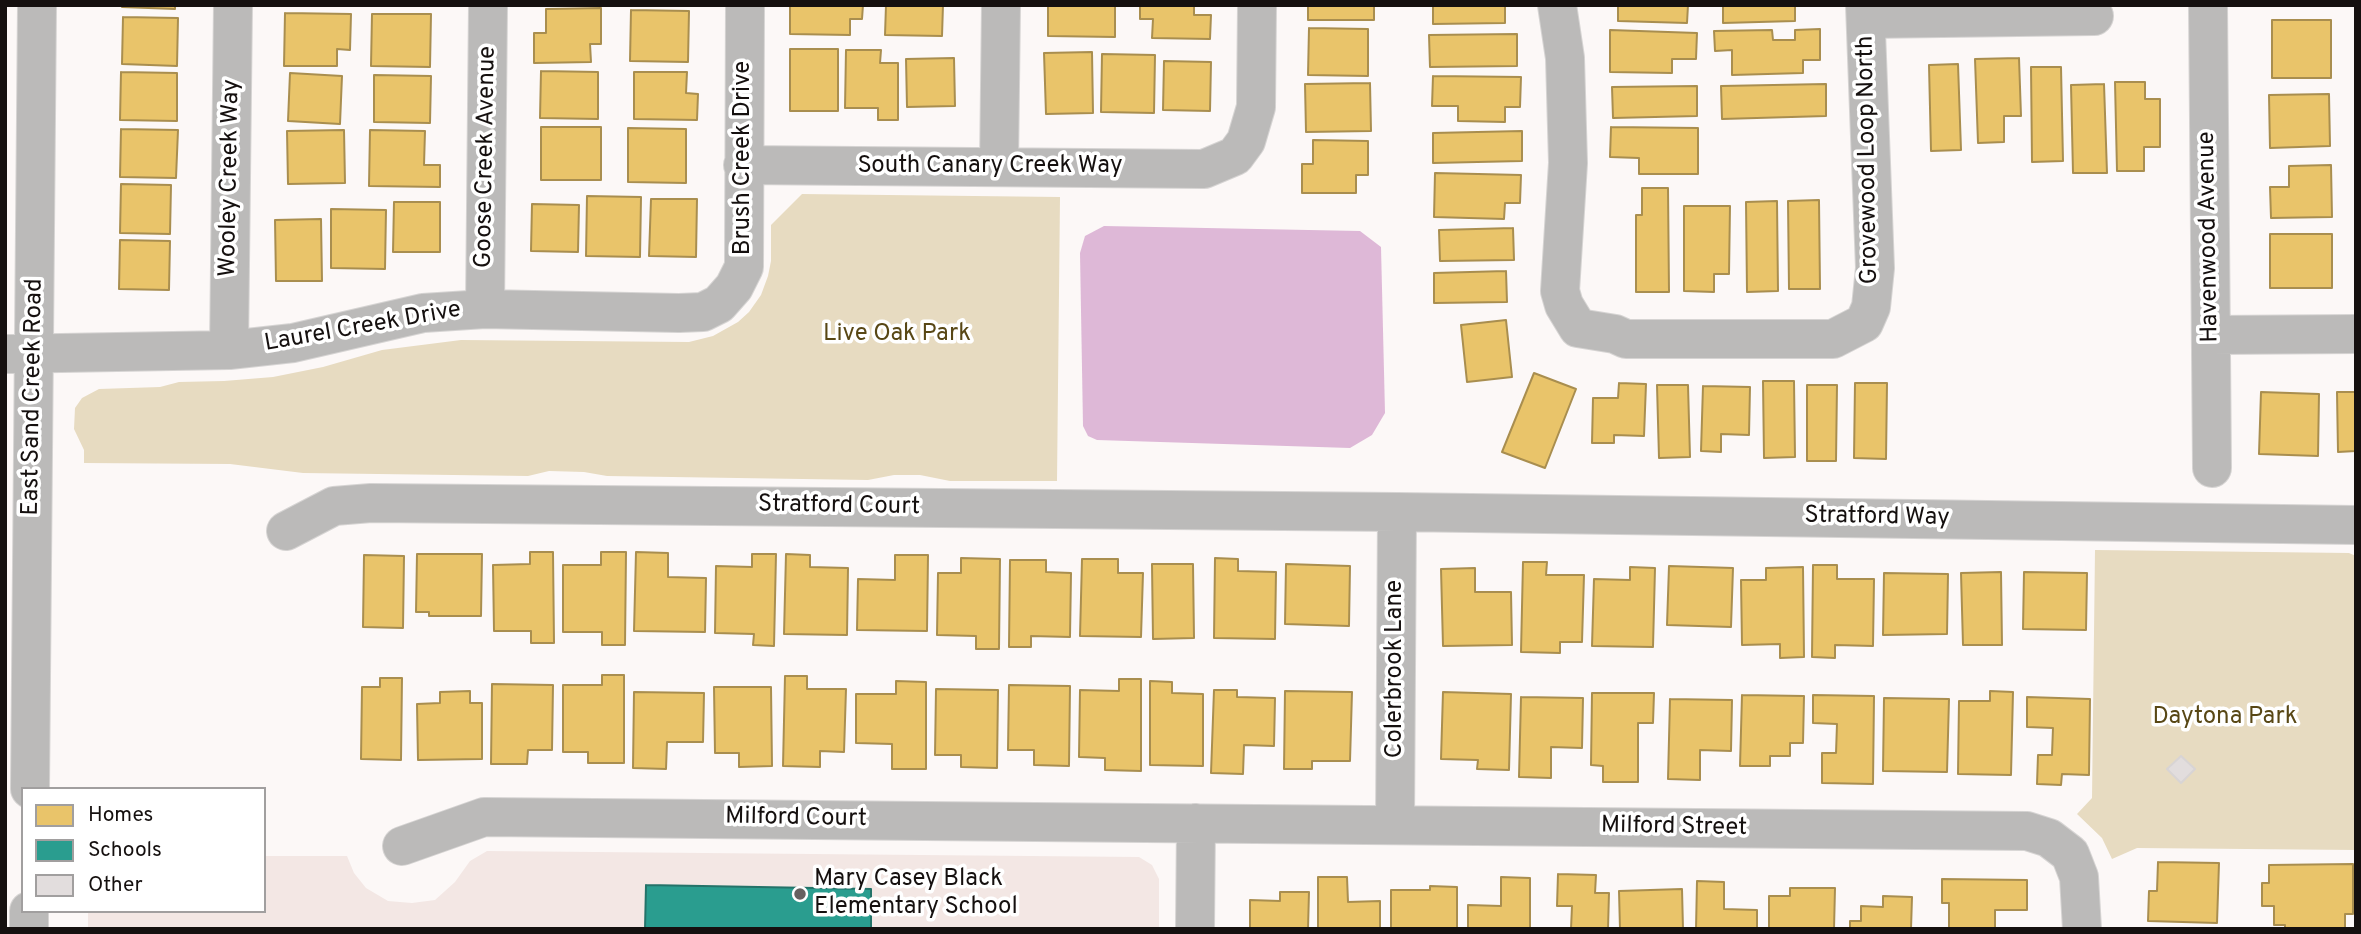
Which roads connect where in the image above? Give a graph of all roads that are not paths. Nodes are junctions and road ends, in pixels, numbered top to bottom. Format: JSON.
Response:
{"nodes":[{"id":1,"x":37,"y":5,"type":"edge"},
{"id":2,"x":233,"y":5,"type":"edge"},
{"id":3,"x":488,"y":5,"type":"edge"},
{"id":4,"x":745,"y":5,"type":"edge"},
{"id":5,"x":1001,"y":5,"type":"edge"},
{"id":6,"x":1257,"y":5,"type":"edge"},
{"id":7,"x":1557,"y":5,"type":"edge"},
{"id":8,"x":2208,"y":5,"type":"edge"},
{"id":9,"x":1866,"y":12,"type":"edge"},
{"id":10,"x":2094,"y":16,"type":"dead end"},
{"id":11,"x":743,"y":165,"type":"junction"},
{"id":12,"x":999,"y":167,"type":"junction"},
{"id":13,"x":719,"y":304,"type":"joint"},
{"id":14,"x":485,"y":309,"type":"junction"},
{"id":15,"x":2356,"y":334,"type":"edge"},
{"id":16,"x":2211,"y":335,"type":"junction"},
{"id":17,"x":229,"y":350,"type":"junction"},
{"id":18,"x":20,"y":354,"type":"edge"},
{"id":19,"x":2212,"y":468,"type":"dead end"},
{"id":20,"x":1397,"y":512,"type":"junction"},
{"id":21,"x":2356,"y":525,"type":"edge"},
{"id":22,"x":286,"y":531,"type":"dead end"},
{"id":23,"x":30,"y":787,"type":"edge"},
{"id":24,"x":1196,"y":823,"type":"junction"},
{"id":25,"x":1395,"y":825,"type":"junction"},
{"id":26,"x":402,"y":846,"type":"dead end"},
{"id":27,"x":1195,"y":929,"type":"edge"},
{"id":28,"x":2082,"y":929,"type":"edge"}],
"edges":[{"from":1,"to":18,"type":"street","name":"East Sand Creek Road"},
{"from":2,"to":17,"type":"street","name":"Wooley Creek Way"},
{"from":3,"to":14,"type":"street","name":"Goose Creek Avenue"},
{"from":4,"to":11,"type":"street","name":"Brush Creek Drive"},
{"from":5,"to":12,"type":"street"},
{"from":6,"to":12,"type":"street","name":"South Canary Creek Way"},
{"from":7,"to":9,"type":"street","name":"Grovewood Loop North"},
{"from":8,"to":16,"type":"street","name":"Havenwood Avenue"},
{"from":9,"to":10,"type":"street"},
{"from":11,"to":12,"type":"street","name":"South Canary Creek Way"},
{"from":11,"to":13,"type":"street","name":"Brush Creek Drive"},
{"from":13,"to":14,"type":"street","name":"Laurel Creek Drive"},
{"from":14,"to":17,"type":"street","name":"Laurel Creek Drive"},
{"from":15,"to":16,"type":"street"},
{"from":16,"to":19,"type":"street","name":"Havenwood Avenue"},
{"from":17,"to":18,"type":"street","name":"Laurel Creek Drive"},
{"from":18,"to":23,"type":"street","name":"East Sand Creek Road"},
{"from":20,"to":21,"type":"street","name":"Stratford Way"},
{"from":20,"to":22,"type":"street","name":"Stratford Court"},
{"from":20,"to":25,"type":"street","name":"Colerbrook Lane"},
{"from":24,"to":25,"type":"street","name":"Milford Street"},
{"from":24,"to":26,"type":"street","name":"Milford Court"},
{"from":24,"to":27,"type":"street"},
{"from":25,"to":28,"type":"street","name":"Milford Street"}]}
